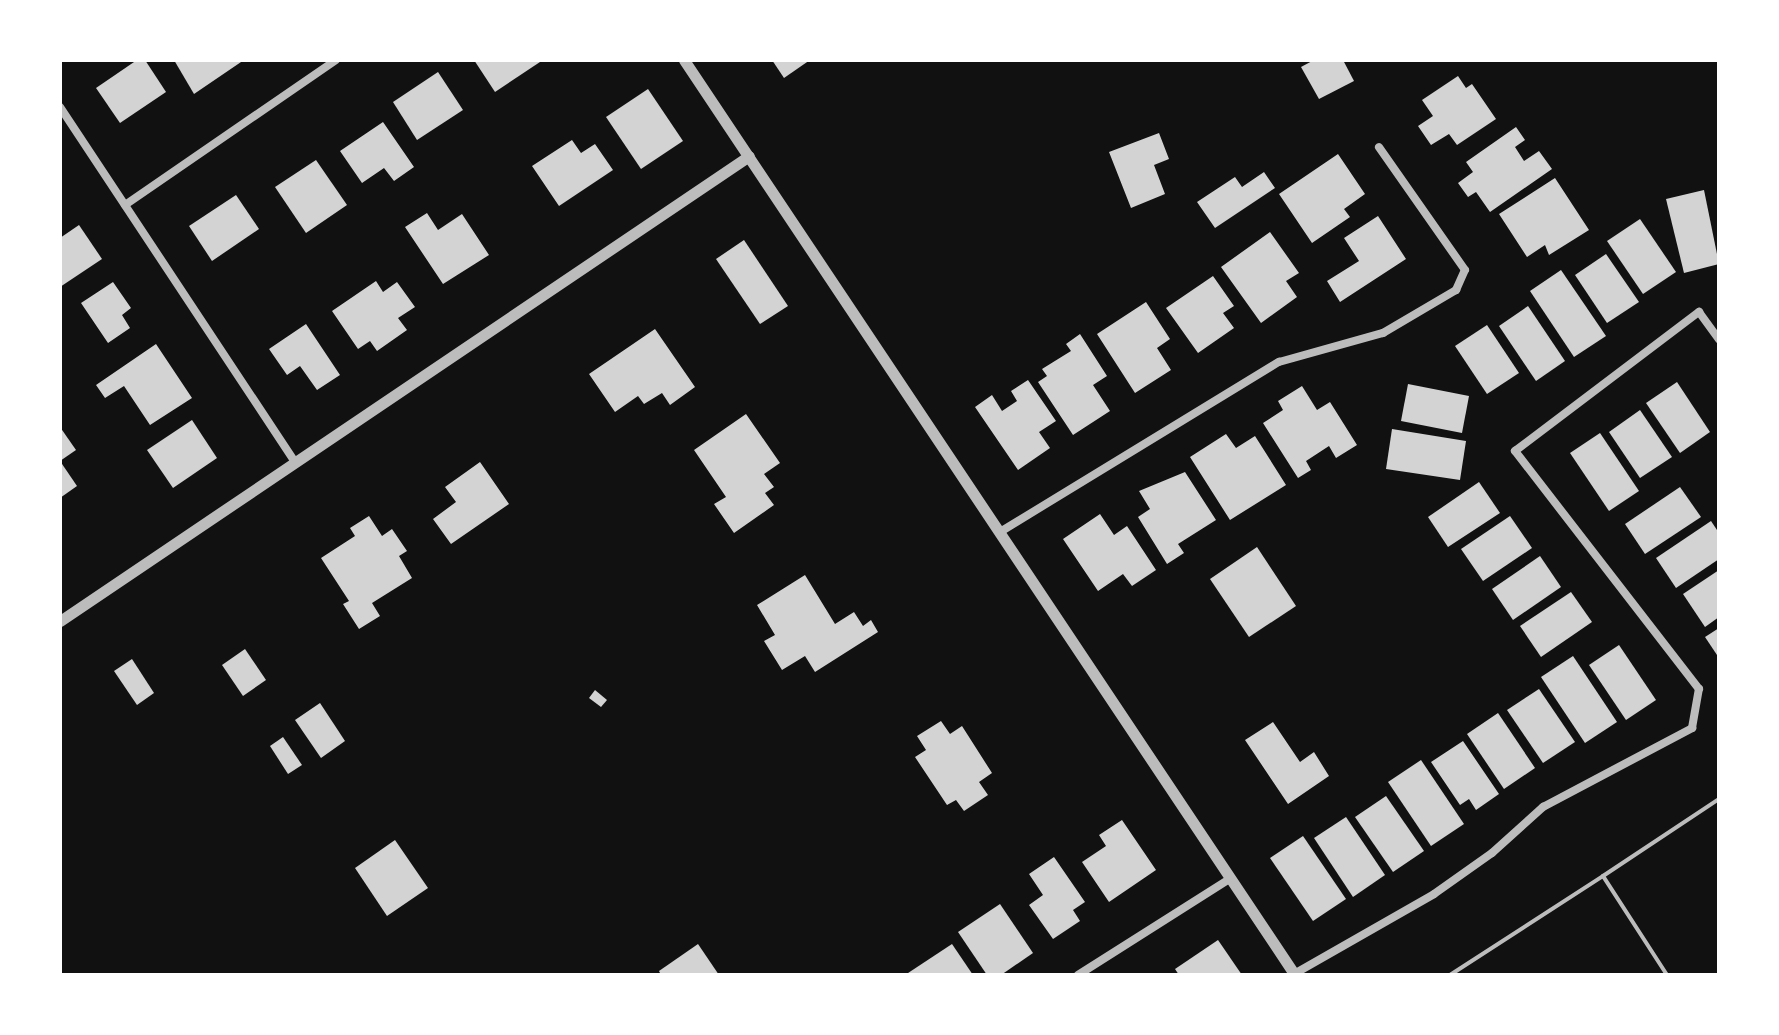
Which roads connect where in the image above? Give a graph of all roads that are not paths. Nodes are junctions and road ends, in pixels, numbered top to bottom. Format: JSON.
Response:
{"nodes":[{"id":1,"x":336,"y":60,"type":"edge"},
{"id":2,"x":684,"y":60,"type":"edge"},
{"id":3,"x":60,"y":107,"type":"edge"},
{"id":4,"x":1379,"y":147,"type":"dead end"},
{"id":5,"x":749,"y":156,"type":"junction"},
{"id":6,"x":125,"y":205,"type":"junction"},
{"id":7,"x":1719,"y":340,"type":"edge"},
{"id":8,"x":295,"y":462,"type":"junction"},
{"id":9,"x":1000,"y":532,"type":"junction"},
{"id":10,"x":60,"y":621,"type":"edge"},
{"id":11,"x":1719,"y":799,"type":"edge"},
{"id":12,"x":1603,"y":876,"type":"junction"},
{"id":13,"x":1231,"y":878,"type":"junction"},
{"id":14,"x":1078,"y":975,"type":"edge"},
{"id":15,"x":1295,"y":975,"type":"edge"},
{"id":16,"x":1450,"y":975,"type":"edge"},
{"id":17,"x":1667,"y":975,"type":"edge"}],
"edges":[{"from":1,"to":6,"type":"street"},
{"from":2,"to":5,"type":"street"},
{"from":3,"to":6,"type":"street"},
{"from":4,"to":9,"type":"street"},
{"from":5,"to":8,"type":"street"},
{"from":5,"to":9,"type":"street"},
{"from":6,"to":8,"type":"street"},
{"from":7,"to":15,"type":"street"},
{"from":8,"to":10,"type":"street"},
{"from":9,"to":13,"type":"street"},
{"from":11,"to":12,"type":"lane"},
{"from":12,"to":16,"type":"lane"},
{"from":12,"to":17,"type":"lane"},
{"from":13,"to":14,"type":"street"},
{"from":13,"to":15,"type":"street"}]}
